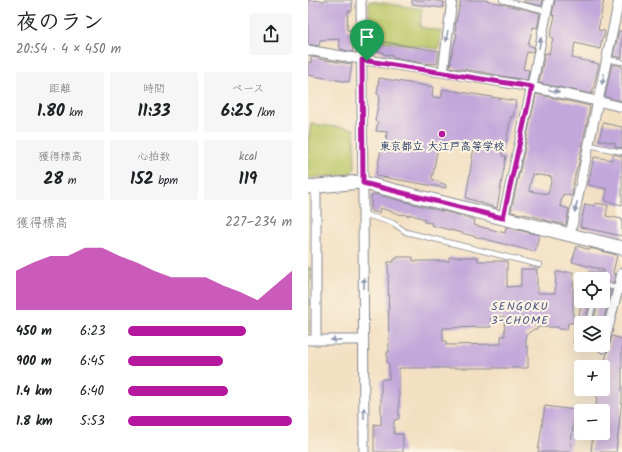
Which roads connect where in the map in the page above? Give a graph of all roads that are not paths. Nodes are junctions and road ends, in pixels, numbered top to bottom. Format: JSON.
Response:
{"nodes":[{"id":1,"x":361,"y":0,"type":"edge"},
{"id":2,"x":452,"y":0,"type":"edge"},
{"id":3,"x":502,"y":0,"type":"edge"},
{"id":4,"x":549,"y":0,"type":"edge"},
{"id":5,"x":619,"y":0,"type":"edge"},
{"id":6,"x":547,"y":11,"type":"junction"},
{"id":7,"x":308,"y":50,"type":"edge"},
{"id":8,"x":607,"y":59,"type":"junction"},
{"id":9,"x":362,"y":60,"type":"junction"},
{"id":10,"x":622,"y":62,"type":"edge"},
{"id":11,"x":442,"y":72,"type":"junction"},
{"id":12,"x":532,"y":87,"type":"junction"},
{"id":13,"x":598,"y":101,"type":"junction"},
{"id":14,"x":622,"y":106,"type":"edge"},
{"id":15,"x":589,"y":145,"type":"junction"},
{"id":16,"x":622,"y":152,"type":"edge"},
{"id":17,"x":363,"y":183,"type":"junction"},
{"id":18,"x":312,"y":186,"type":"edge"},
{"id":19,"x":363,"y":214,"type":"junction"},
{"id":20,"x":503,"y":218,"type":"junction"},
{"id":21,"x":570,"y":235,"type":"junction"},
{"id":22,"x":622,"y":248,"type":"edge"},
{"id":23,"x":540,"y":265,"type":"dead end"},
{"id":24,"x":622,"y":273,"type":"edge"},
{"id":25,"x":610,"y":286,"type":"edge"},
{"id":26,"x":618,"y":288,"type":"junction"},
{"id":27,"x":610,"y":316,"type":"edge"},
{"id":28,"x":312,"y":340,"type":"edge"},
{"id":29,"x":364,"y":340,"type":"junction"},
{"id":30,"x":364,"y":452,"type":"edge"}],
"edges":[{"from":1,"to":9,"type":"street"},
{"from":2,"to":11,"type":"street","one_way":true},
{"from":3,"to":6,"type":"lane"},
{"from":4,"to":6,"type":"street"},
{"from":5,"to":8,"type":"street"},
{"from":12,"to":6,"type":"street","one_way":true},
{"from":7,"to":9,"type":"street"},
{"from":8,"to":10,"type":"lane"},
{"from":8,"to":13,"type":"street","one_way":true},
{"from":9,"to":11,"type":"street"},
{"from":9,"to":17,"type":"street"},
{"from":11,"to":12,"type":"street"},
{"from":12,"to":13,"type":"street","one_way":true},
{"from":12,"to":20,"type":"street"},
{"from":13,"to":14,"type":"street"},
{"from":13,"to":15,"type":"street"},
{"from":15,"to":16,"type":"lane"},
{"from":15,"to":21,"type":"street","one_way":true},
{"from":17,"to":18,"type":"street"},
{"from":17,"to":19,"type":"street"},
{"from":17,"to":20,"type":"street"},
{"from":18,"to":28,"type":"street"},
{"from":19,"to":23,"type":"lane"},
{"from":29,"to":19,"type":"street","one_way":true},
{"from":20,"to":21,"type":"street"},
{"from":21,"to":22,"type":"street"},
{"from":24,"to":26,"type":"street"},
{"from":25,"to":26,"type":"lane"},
{"from":26,"to":27,"type":"street"},
{"from":29,"to":28,"type":"street","one_way":true},
{"from":30,"to":29,"type":"street","one_way":true}]}
